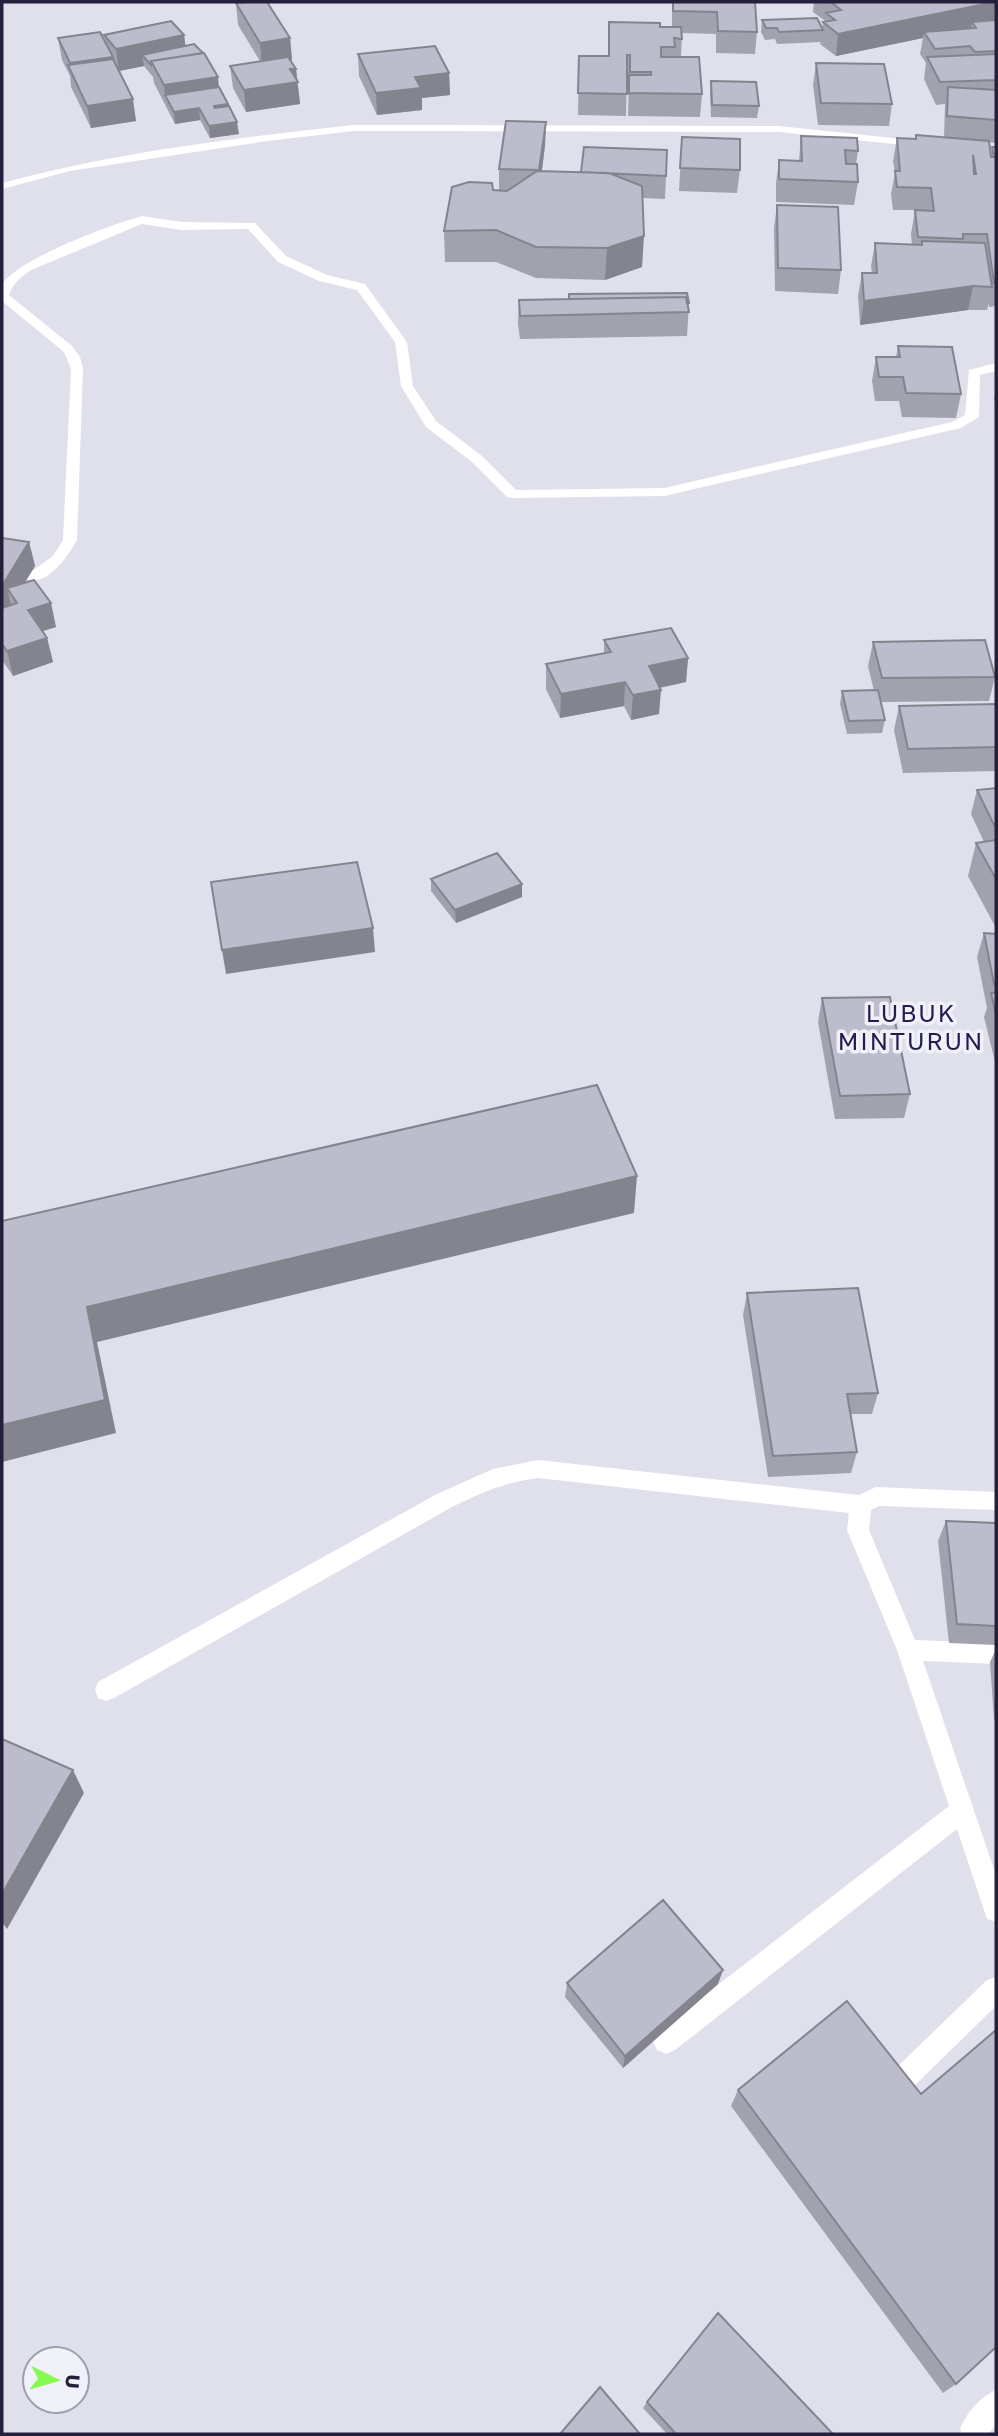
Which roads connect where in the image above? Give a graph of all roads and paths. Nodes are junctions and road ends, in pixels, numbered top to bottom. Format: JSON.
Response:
{"nodes":[{"id":1,"x":933,"y":145,"type":"edge"},
{"id":2,"x":2,"y":186,"type":"edge"},
{"id":3,"x":996,"y":367,"type":"edge"},
{"id":4,"x":33,"y":577,"type":"edge"},
{"id":5,"x":996,"y":1501,"type":"edge"},
{"id":6,"x":861,"y":1505,"type":"junction"},
{"id":7,"x":908,"y":1650,"type":"junction"},
{"id":8,"x":996,"y":1653,"type":"edge"},
{"id":9,"x":106,"y":1690,"type":"dead end"},
{"id":10,"x":964,"y":1809,"type":"junction"},
{"id":11,"x":996,"y":1910,"type":"edge"},
{"id":12,"x":996,"y":1989,"type":"edge"},
{"id":13,"x":666,"y":2041,"type":"edge"},
{"id":14,"x":905,"y":2077,"type":"edge"},
{"id":15,"x":996,"y":2404,"type":"edge"},
{"id":16,"x":974,"y":2429,"type":"dead end"}],
"edges":[{"from":1,"to":2,"type":"street"},
{"from":3,"to":4,"type":"street"},
{"from":5,"to":6,"type":"street"},
{"from":6,"to":7,"type":"street"},
{"from":6,"to":9,"type":"street"},
{"from":7,"to":8,"type":"street"},
{"from":7,"to":10,"type":"street"},
{"from":10,"to":11,"type":"street"},
{"from":10,"to":13,"type":"street"},
{"from":12,"to":14,"type":"street"},
{"from":15,"to":16,"type":"street"}]}
